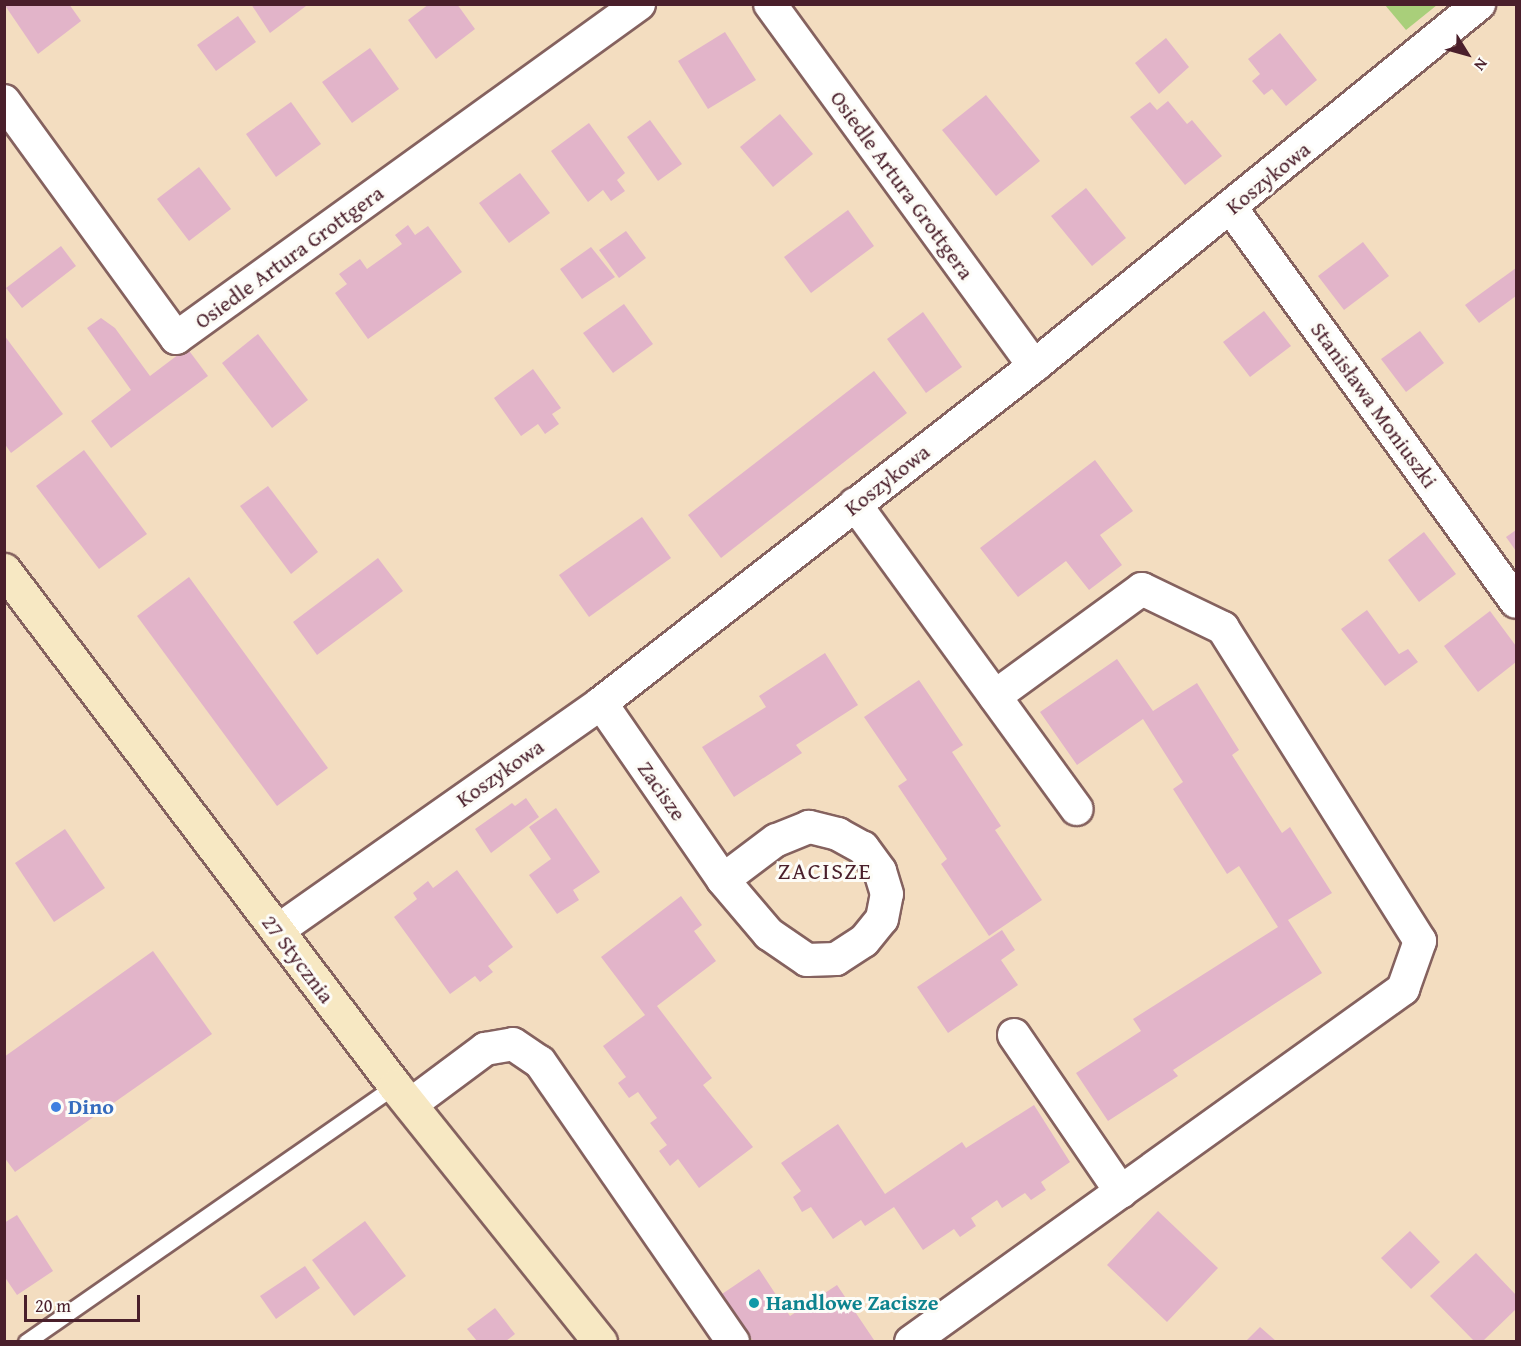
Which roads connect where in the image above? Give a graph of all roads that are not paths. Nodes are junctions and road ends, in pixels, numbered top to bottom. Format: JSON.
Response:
{"nodes":[{"id":1,"x":639,"y":4,"type":"edge"},
{"id":2,"x":770,"y":4,"type":"edge"},
{"id":3,"x":1479,"y":4,"type":"edge"},
{"id":4,"x":5,"y":102,"type":"edge"},
{"id":5,"x":1232,"y":207,"type":"junction"},
{"id":6,"x":1034,"y":366,"type":"junction"},
{"id":7,"x":855,"y":504,"type":"junction"},
{"id":8,"x":4,"y":570,"type":"edge"},
{"id":9,"x":1516,"y":602,"type":"edge"},
{"id":10,"x":995,"y":696,"type":"junction"},
{"id":11,"x":601,"y":703,"type":"junction"},
{"id":12,"x":1077,"y":809,"type":"dead end"},
{"id":13,"x":723,"y":880,"type":"junction"},
{"id":14,"x":277,"y":931,"type":"junction"},
{"id":15,"x":1014,"y":1035,"type":"dead end"},
{"id":16,"x":402,"y":1095,"type":"junction"},
{"id":17,"x":1121,"y":1192,"type":"junction"},
{"id":18,"x":26,"y":1341,"type":"edge"},
{"id":19,"x":600,"y":1341,"type":"edge"},
{"id":20,"x":733,"y":1341,"type":"edge"},
{"id":21,"x":911,"y":1341,"type":"edge"}],
"edges":[{"from":1,"to":4,"type":"street","name":"Osiedle Artura Grottgera"},
{"from":2,"to":6,"type":"street","name":"Osiedle Artura Grottgera"},
{"from":3,"to":5,"type":"street","name":"Koszykowa"},
{"from":5,"to":6,"type":"street","name":"Koszykowa"},
{"from":5,"to":9,"type":"street","name":"Stanisława Moniuszki"},
{"from":6,"to":7,"type":"street","name":"Koszykowa"},
{"from":7,"to":10,"type":"street"},
{"from":7,"to":11,"type":"street","name":"Koszykowa"},
{"from":8,"to":14,"type":"main road","name":"27 Stycznia"},
{"from":10,"to":12,"type":"street"},
{"from":10,"to":17,"type":"street"},
{"from":11,"to":13,"type":"street","name":"Zacisze"},
{"from":11,"to":14,"type":"street","name":"Koszykowa"},
{"from":13,"to":13,"type":"street","name":"Zacisze"},
{"from":14,"to":16,"type":"main road","name":"27 Stycznia"},
{"from":15,"to":17,"type":"street"},
{"from":16,"to":18,"type":"lane"},
{"from":16,"to":19,"type":"main road","name":"27 Stycznia"},
{"from":16,"to":20,"type":"street"},
{"from":17,"to":21,"type":"street"}]}
